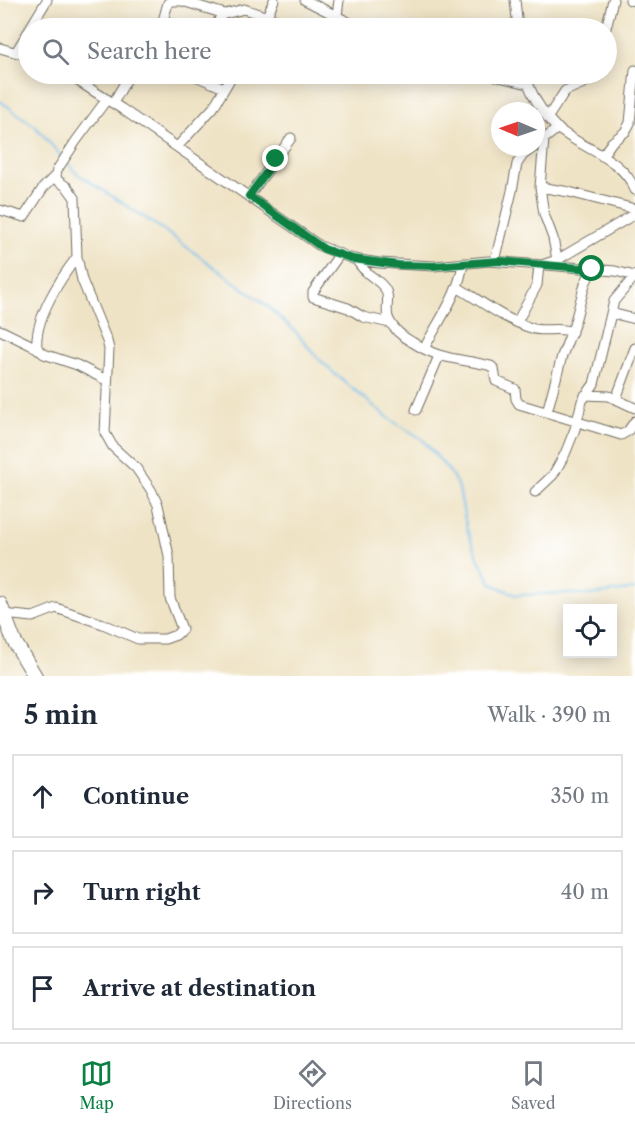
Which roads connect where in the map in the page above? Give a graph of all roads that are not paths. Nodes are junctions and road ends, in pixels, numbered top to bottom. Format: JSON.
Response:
{"nodes":[{"id":1,"x":47,"y":0,"type":"edge"},
{"id":2,"x":274,"y":0,"type":"edge"},
{"id":3,"x":305,"y":0,"type":"edge"},
{"id":4,"x":339,"y":0,"type":"edge"},
{"id":5,"x":515,"y":0,"type":"edge"},
{"id":6,"x":613,"y":0,"type":"edge"},
{"id":7,"x":630,"y":0,"type":"edge"},
{"id":8,"x":635,"y":1,"type":"edge"},
{"id":9,"x":222,"y":14,"type":"junction"},
{"id":10,"x":267,"y":16,"type":"junction"},
{"id":11,"x":337,"y":16,"type":"junction"},
{"id":12,"x":36,"y":18,"type":"edge"},
{"id":13,"x":164,"y":18,"type":"edge"},
{"id":14,"x":220,"y":18,"type":"edge"},
{"id":15,"x":272,"y":18,"type":"edge"},
{"id":16,"x":341,"y":18,"type":"edge"},
{"id":17,"x":517,"y":18,"type":"edge"},
{"id":18,"x":608,"y":18,"type":"edge"},
{"id":19,"x":0,"y":48,"type":"edge"},
{"id":20,"x":18,"y":49,"type":"edge"},
{"id":21,"x":16,"y":52,"type":"joint"},
{"id":22,"x":635,"y":70,"type":"edge"},
{"id":23,"x":83,"y":84,"type":"edge"},
{"id":24,"x":122,"y":84,"type":"edge"},
{"id":25,"x":215,"y":84,"type":"edge"},
{"id":26,"x":226,"y":84,"type":"edge"},
{"id":27,"x":528,"y":84,"type":"edge"},
{"id":28,"x":581,"y":84,"type":"edge"},
{"id":29,"x":224,"y":88,"type":"junction"},
{"id":30,"x":110,"y":101,"type":"junction"},
{"id":31,"x":548,"y":117,"type":"junction"},
{"id":32,"x":558,"y":128,"type":"junction"},
{"id":33,"x":545,"y":137,"type":"edge"},
{"id":34,"x":291,"y":138,"type":"dead end"},
{"id":35,"x":177,"y":147,"type":"junction"},
{"id":36,"x":522,"y":156,"type":"edge"},
{"id":37,"x":539,"y":156,"type":"edge"},
{"id":38,"x":602,"y":156,"type":"junction"},
{"id":39,"x":56,"y":172,"type":"junction"},
{"id":40,"x":540,"y":187,"type":"junction"},
{"id":41,"x":635,"y":190,"type":"edge"},
{"id":42,"x":249,"y":196,"type":"junction"},
{"id":43,"x":635,"y":209,"type":"edge"},
{"id":44,"x":0,"y":210,"type":"edge"},
{"id":45,"x":635,"y":214,"type":"edge"},
{"id":46,"x":339,"y":255,"type":"junction"},
{"id":47,"x":77,"y":257,"type":"junction"},
{"id":48,"x":357,"y":259,"type":"junction"},
{"id":49,"x":557,"y":260,"type":"junction"},
{"id":50,"x":495,"y":261,"type":"junction"},
{"id":51,"x":463,"y":263,"type":"junction"},
{"id":52,"x":541,"y":265,"type":"junction"},
{"id":53,"x":592,"y":269,"type":"junction"},
{"id":54,"x":457,"y":287,"type":"junction"},
{"id":55,"x":611,"y":313,"type":"junction"},
{"id":56,"x":635,"y":319,"type":"edge"},
{"id":57,"x":517,"y":322,"type":"junction"},
{"id":58,"x":390,"y":323,"type":"junction"},
{"id":59,"x":0,"y":330,"type":"edge"},
{"id":60,"x":572,"y":332,"type":"junction"},
{"id":61,"x":37,"y":348,"type":"junction"},
{"id":62,"x":635,"y":348,"type":"edge"},
{"id":63,"x":424,"y":349,"type":"junction"},
{"id":64,"x":439,"y":356,"type":"junction"},
{"id":65,"x":106,"y":380,"type":"junction"},
{"id":66,"x":585,"y":395,"type":"junction"},
{"id":67,"x":616,"y":399,"type":"junction"},
{"id":68,"x":635,"y":408,"type":"edge"},
{"id":69,"x":416,"y":410,"type":"dead end"},
{"id":70,"x":548,"y":412,"type":"junction"},
{"id":71,"x":577,"y":421,"type":"junction"},
{"id":72,"x":635,"y":421,"type":"edge"},
{"id":73,"x":535,"y":492,"type":"dead end"},
{"id":74,"x":2,"y":609,"type":"edge"},
{"id":75,"x":35,"y":676,"type":"edge"}],
"edges":[{"from":1,"to":12,"type":"street"},
{"from":2,"to":10,"type":"street"},
{"from":3,"to":11,"type":"street"},
{"from":4,"to":11,"type":"street"},
{"from":5,"to":17,"type":"street"},
{"from":6,"to":18,"type":"street"},
{"from":7,"to":8,"type":"street"},
{"from":9,"to":10,"type":"street"},
{"from":9,"to":13,"type":"street"},
{"from":9,"to":14,"type":"street"},
{"from":10,"to":15,"type":"street"},
{"from":11,"to":16,"type":"street"},
{"from":19,"to":21,"type":"street"},
{"from":20,"to":21,"type":"street"},
{"from":22,"to":38,"type":"street"},
{"from":23,"to":30,"type":"street"},
{"from":24,"to":30,"type":"street"},
{"from":25,"to":29,"type":"street"},
{"from":26,"to":29,"type":"street"},
{"from":27,"to":31,"type":"street"},
{"from":28,"to":31,"type":"street"},
{"from":29,"to":35,"type":"street"},
{"from":30,"to":35,"type":"street"},
{"from":30,"to":39,"type":"street"},
{"from":31,"to":32,"type":"street"},
{"from":32,"to":33,"type":"street"},
{"from":32,"to":38,"type":"street"},
{"from":34,"to":42,"type":"street"},
{"from":35,"to":42,"type":"street"},
{"from":36,"to":50,"type":"street"},
{"from":37,"to":40,"type":"street"},
{"from":38,"to":41,"type":"street"},
{"from":39,"to":44,"type":"street"},
{"from":39,"to":47,"type":"street"},
{"from":40,"to":43,"type":"street"},
{"from":40,"to":49,"type":"street"},
{"from":42,"to":46,"type":"street"},
{"from":45,"to":49,"type":"street"},
{"from":46,"to":48,"type":"street"},
{"from":46,"to":58,"type":"street"},
{"from":47,"to":61,"type":"street"},
{"from":47,"to":65,"type":"street"},
{"from":48,"to":51,"type":"street"},
{"from":48,"to":58,"type":"street"},
{"from":49,"to":52,"type":"street"},
{"from":50,"to":51,"type":"street"},
{"from":50,"to":52,"type":"street"},
{"from":51,"to":54,"type":"street"},
{"from":52,"to":53,"type":"street"},
{"from":52,"to":57,"type":"street"},
{"from":53,"to":55,"type":"street"},
{"from":53,"to":60,"type":"street"},
{"from":54,"to":57,"type":"street"},
{"from":54,"to":63,"type":"street"},
{"from":55,"to":56,"type":"street"},
{"from":55,"to":66,"type":"street"},
{"from":57,"to":60,"type":"street"},
{"from":58,"to":63,"type":"street"},
{"from":59,"to":61,"type":"street"},
{"from":60,"to":70,"type":"street"},
{"from":61,"to":65,"type":"street"},
{"from":62,"to":67,"type":"street"},
{"from":63,"to":64,"type":"street"},
{"from":64,"to":69,"type":"street"},
{"from":64,"to":70,"type":"street"},
{"from":65,"to":74,"type":"street"},
{"from":66,"to":67,"type":"street"},
{"from":66,"to":71,"type":"street"},
{"from":67,"to":68,"type":"street"},
{"from":70,"to":71,"type":"street"},
{"from":71,"to":72,"type":"street"},
{"from":71,"to":73,"type":"street"},
{"from":74,"to":75,"type":"highway"}]}
